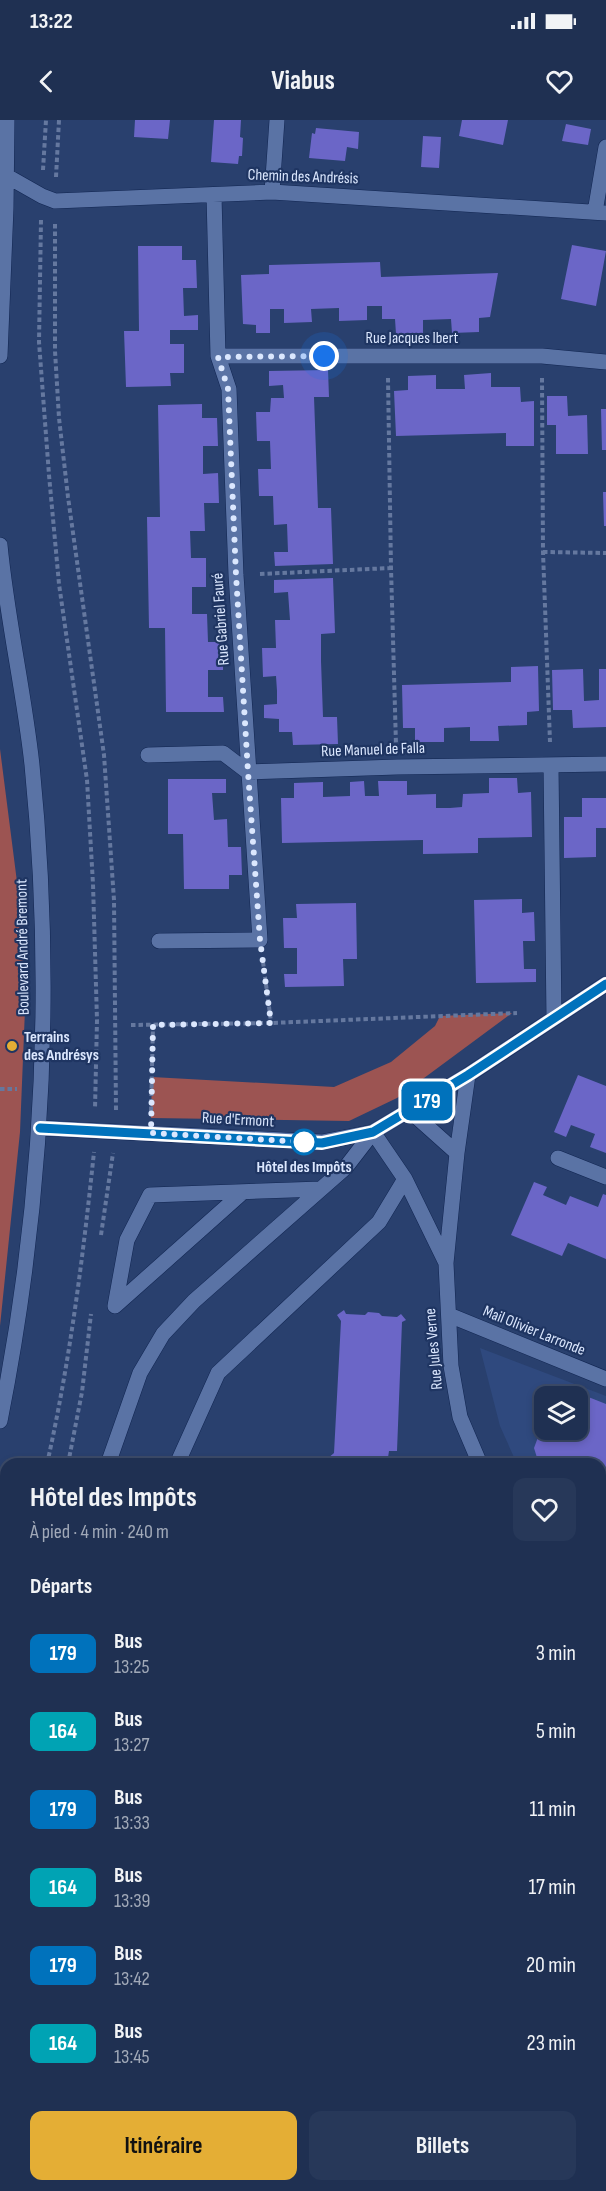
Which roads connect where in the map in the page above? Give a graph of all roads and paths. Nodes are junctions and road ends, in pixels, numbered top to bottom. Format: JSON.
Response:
{"nodes":[{"id":1,"x":7,"y":120,"type":"edge"},
{"id":2,"x":59,"y":120,"type":"edge"},
{"id":3,"x":277,"y":120,"type":"edge"},
{"id":4,"x":3,"y":145,"type":"edge"},
{"id":5,"x":606,"y":147,"type":"edge"},
{"id":6,"x":5,"y":175,"type":"junction"},
{"id":7,"x":272,"y":192,"type":"junction"},
{"id":8,"x":214,"y":195,"type":"junction"},
{"id":9,"x":56,"y":201,"type":"junction"},
{"id":10,"x":600,"y":212,"type":"edge"},
{"id":11,"x":40,"y":255,"type":"dead end"},
{"id":12,"x":0,"y":356,"type":"edge"},
{"id":13,"x":388,"y":356,"type":"junction"},
{"id":14,"x":542,"y":356,"type":"junction"},
{"id":15,"x":218,"y":357,"type":"junction"},
{"id":16,"x":606,"y":362,"type":"edge"},
{"id":17,"x":0,"y":545,"type":"edge"},
{"id":18,"x":543,"y":552,"type":"junction"},
{"id":19,"x":606,"y":553,"type":"edge"},
{"id":20,"x":391,"y":568,"type":"junction"},
{"id":21,"x":236,"y":575,"type":"junction"},
{"id":22,"x":148,"y":754,"type":"dead end"},
{"id":23,"x":606,"y":764,"type":"edge"},
{"id":24,"x":551,"y":766,"type":"junction"},
{"id":25,"x":397,"y":767,"type":"junction"},
{"id":26,"x":248,"y":772,"type":"junction"},
{"id":27,"x":159,"y":940,"type":"dead end"},
{"id":28,"x":260,"y":940,"type":"junction"},
{"id":29,"x":606,"y":984,"type":"edge"},
{"id":30,"x":554,"y":1015,"type":"junction"},
{"id":31,"x":271,"y":1023,"type":"junction"},
{"id":32,"x":130,"y":1025,"type":"dead end"},
{"id":33,"x":153,"y":1025,"type":"junction"},
{"id":34,"x":468,"y":1075,"type":"junction"},
{"id":35,"x":410,"y":1111,"type":"junction"},
{"id":36,"x":40,"y":1128,"type":"junction"},
{"id":37,"x":95,"y":1131,"type":"junction"},
{"id":38,"x":116,"y":1131,"type":"junction"},
{"id":39,"x":373,"y":1132,"type":"junction"},
{"id":40,"x":151,"y":1133,"type":"junction"},
{"id":41,"x":457,"y":1153,"type":"junction"},
{"id":42,"x":558,"y":1158,"type":"dead end"},
{"id":43,"x":606,"y":1177,"type":"edge"},
{"id":44,"x":405,"y":1179,"type":"junction"},
{"id":45,"x":321,"y":1189,"type":"junction"},
{"id":46,"x":243,"y":1192,"type":"junction"},
{"id":47,"x":446,"y":1263,"type":"junction"},
{"id":48,"x":449,"y":1315,"type":"junction"},
{"id":49,"x":606,"y":1379,"type":"edge"},
{"id":50,"x":0,"y":1421,"type":"edge"},
{"id":51,"x":48,"y":1458,"type":"edge"},
{"id":52,"x":110,"y":1458,"type":"edge"},
{"id":53,"x":180,"y":1458,"type":"edge"},
{"id":54,"x":477,"y":1458,"type":"edge"}],
"edges":[{"from":1,"to":4,"type":"street"},
{"from":2,"to":9,"type":"path"},
{"from":3,"to":7,"type":"street"},
{"from":4,"to":6,"type":"street"},
{"from":5,"to":10,"type":"street"},
{"from":6,"to":9,"type":"street","name":"Chemin des Andrésis"},
{"from":6,"to":12,"type":"street"},
{"from":7,"to":8,"type":"street","name":"Chemin des Andrésis"},
{"from":7,"to":10,"type":"street","name":"Chemin des Andrésis"},
{"from":8,"to":9,"type":"street","name":"Chemin des Andrésis"},
{"from":8,"to":15,"type":"street","name":"Rue Gabriel Fauré"},
{"from":9,"to":38,"type":"path"},
{"from":11,"to":37,"type":"path"},
{"from":13,"to":14,"type":"street","name":"Rue Jacques Ibert"},
{"from":13,"to":15,"type":"street","name":"Rue Jacques Ibert"},
{"from":13,"to":20,"type":"path"},
{"from":14,"to":16,"type":"street","name":"Rue Jacques Ibert"},
{"from":14,"to":18,"type":"path"},
{"from":15,"to":21,"type":"street","name":"Rue Gabriel Fauré"},
{"from":17,"to":36,"type":"street","name":"Boulevard André Bremont"},
{"from":18,"to":19,"type":"path"},
{"from":18,"to":24,"type":"path"},
{"from":20,"to":21,"type":"path"},
{"from":20,"to":25,"type":"path"},
{"from":21,"to":26,"type":"street","name":"Rue Gabriel Fauré"},
{"from":22,"to":26,"type":"street"},
{"from":23,"to":24,"type":"street","name":"Rue Manuel de Falla"},
{"from":24,"to":25,"type":"street","name":"Rue Manuel de Falla"},
{"from":24,"to":30,"type":"street"},
{"from":25,"to":26,"type":"street","name":"Rue Manuel de Falla"},
{"from":26,"to":28,"type":"street","name":"Rue Gabriel Fauré"},
{"from":27,"to":28,"type":"street"},
{"from":28,"to":31,"type":"path"},
{"from":29,"to":30,"type":"street","name":"Rue d'Ermont"},
{"from":30,"to":31,"type":"path"},
{"from":30,"to":34,"type":"street","name":"Rue d'Ermont"},
{"from":31,"to":33,"type":"path"},
{"from":32,"to":33,"type":"path"},
{"from":33,"to":40,"type":"path"},
{"from":34,"to":35,"type":"street","name":"Rue d'Ermont"},
{"from":34,"to":41,"type":"street","name":"Rue Jules Verne"},
{"from":35,"to":39,"type":"street","name":"Rue d'Ermont"},
{"from":35,"to":41,"type":"street"},
{"from":36,"to":37,"type":"street","name":"Rue d'Ermont"},
{"from":36,"to":50,"type":"street","name":"Boulevard André Bremont"},
{"from":37,"to":38,"type":"street","name":"Rue d'Ermont"},
{"from":37,"to":51,"type":"path"},
{"from":38,"to":40,"type":"street","name":"Rue d'Ermont"},
{"from":39,"to":40,"type":"street","name":"Rue d'Ermont"},
{"from":39,"to":44,"type":"street","name":"Rue Jules Verne"},
{"from":39,"to":45,"type":"street"},
{"from":41,"to":47,"type":"street","name":"Rue Jules Verne"},
{"from":42,"to":43,"type":"street"},
{"from":44,"to":47,"type":"street","name":"Rue Jules Verne"},
{"from":44,"to":53,"type":"street"},
{"from":45,"to":46,"type":"street"},
{"from":45,"to":52,"type":"street"},
{"from":46,"to":46,"type":"street"},
{"from":47,"to":48,"type":"street","name":"Rue Jules Verne"},
{"from":48,"to":49,"type":"street","name":"Mail Olivier Larronde"},
{"from":48,"to":54,"type":"street","name":"Rue Jules Verne"}]}
